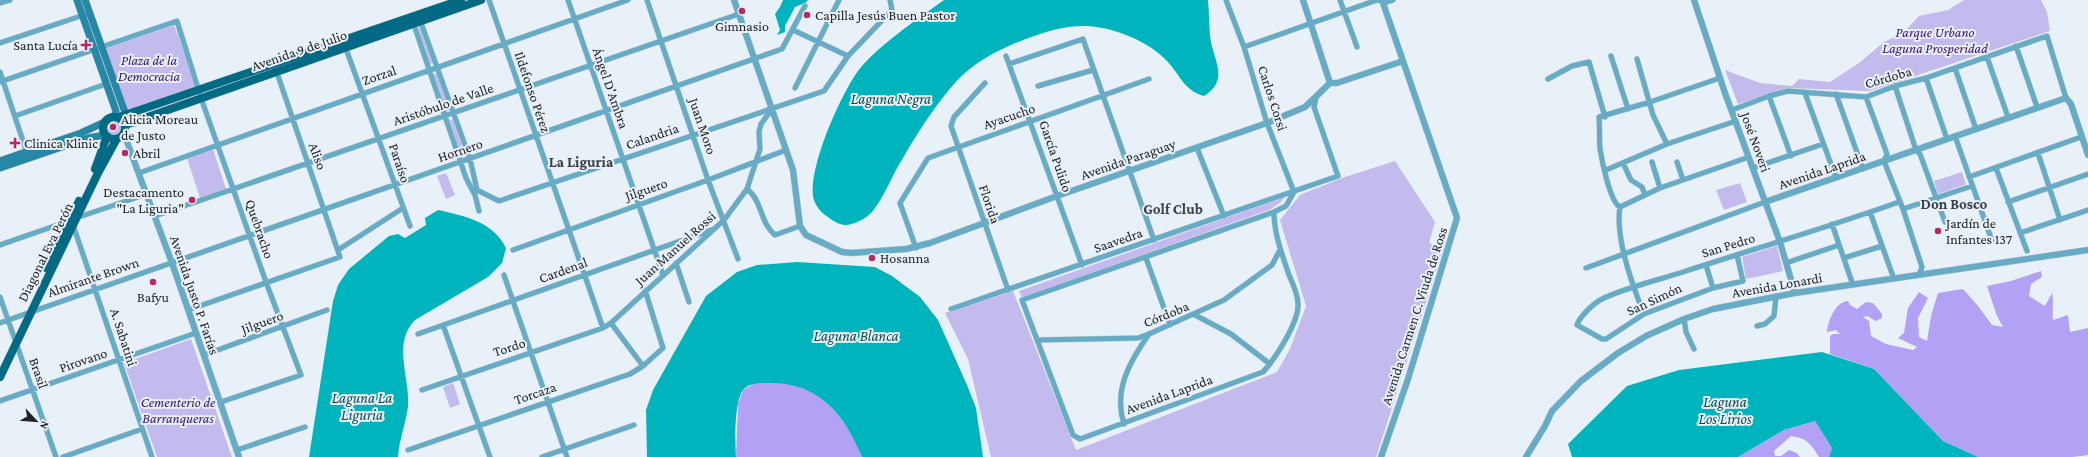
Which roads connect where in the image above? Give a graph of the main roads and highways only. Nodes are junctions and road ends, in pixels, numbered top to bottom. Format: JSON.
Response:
{"nodes":[{"id":1,"x":77,"y":0,"type":"edge"},
{"id":2,"x":85,"y":0,"type":"edge"},
{"id":3,"x":461,"y":0,"type":"edge"},
{"id":4,"x":481,"y":0,"type":"edge"},
{"id":5,"x":416,"y":19,"type":"junction"},
{"id":6,"x":120,"y":121,"type":"junction"},
{"id":7,"x":106,"y":135,"type":"junction"},
{"id":8,"x":120,"y":140,"type":"junction"},
{"id":9,"x":28,"y":155,"type":"junction"},
{"id":10,"x":0,"y":161,"type":"edge"},
{"id":11,"x":0,"y":168,"type":"edge"},
{"id":12,"x":72,"y":222,"type":"junction"},
{"id":13,"x":15,"y":340,"type":"junction"},
{"id":14,"x":0,"y":364,"type":"edge"},
{"id":15,"x":0,"y":377,"type":"edge"}],
"edges":[{"from":1,"to":6,"type":"main road"},
{"from":2,"to":6,"type":"main road"},
{"from":3,"to":5,"type":"main road","name":"Avenida 9 de Julio"},
{"from":4,"to":5,"type":"main road","name":"Avenida 9 de Julio"},
{"from":5,"to":6,"type":"main road","name":"Avenida 9 de Julio"},
{"from":6,"to":7,"type":"main road","name":"Diagonal Eva Perón"},
{"from":6,"to":8,"type":"main road","name":"Diagonal Eva Perón"},
{"from":6,"to":9,"type":"main road","name":"Avenida 9 de Julio"},
{"from":7,"to":8,"type":"main road"},
{"from":7,"to":9,"type":"main road","name":"Avenida 9 de Julio"},
{"from":7,"to":12,"type":"main road","name":"Diagonal Eva Perón"},
{"from":8,"to":12,"type":"main road","name":"Diagonal Eva Perón"},
{"from":9,"to":10,"type":"main road","name":"Avenida 9 de Julio"},
{"from":9,"to":11,"type":"main road","name":"Avenida 9 de Julio"},
{"from":12,"to":13,"type":"main road","name":"Diagonal Eva Perón"},
{"from":13,"to":14,"type":"main road","name":"Diagonal Eva Perón"},
{"from":13,"to":15,"type":"main road","name":"Diagonal Eva Perón"}]}
